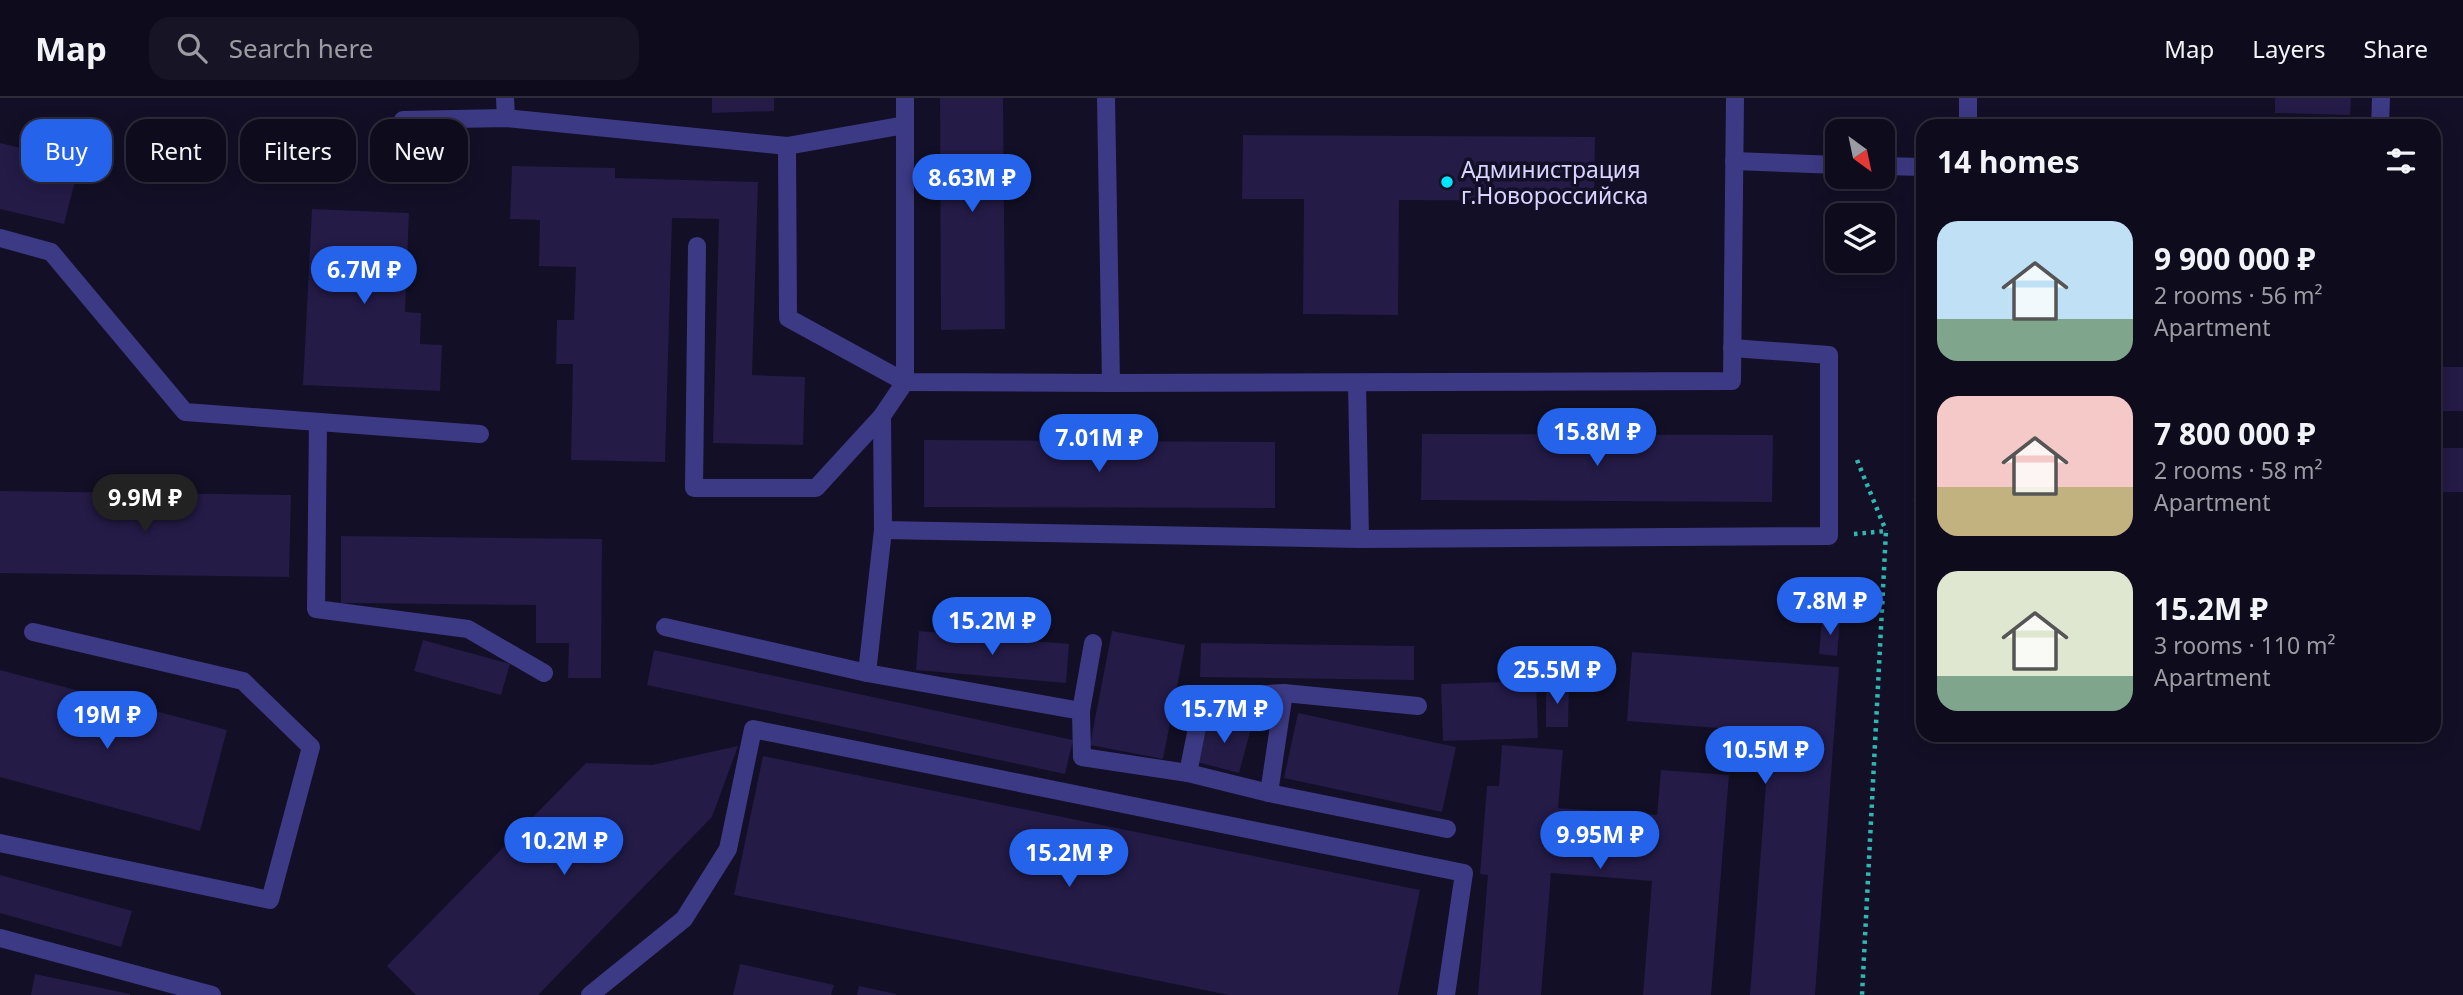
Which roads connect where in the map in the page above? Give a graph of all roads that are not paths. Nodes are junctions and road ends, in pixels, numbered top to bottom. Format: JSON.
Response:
{"nodes":[{"id":1,"x":505,"y":98,"type":"edge"},
{"id":2,"x":905,"y":98,"type":"edge"},
{"id":3,"x":1106,"y":98,"type":"edge"},
{"id":4,"x":1735,"y":98,"type":"edge"},
{"id":5,"x":1968,"y":98,"type":"edge"},
{"id":6,"x":2381,"y":98,"type":"edge"},
{"id":7,"x":506,"y":118,"type":"junction"},
{"id":8,"x":454,"y":119,"type":"edge"},
{"id":9,"x":1968,"y":119,"type":"edge"},
{"id":10,"x":2380,"y":119,"type":"edge"},
{"id":11,"x":905,"y":125,"type":"junction"},
{"id":12,"x":787,"y":146,"type":"junction"},
{"id":13,"x":1734,"y":161,"type":"junction"},
{"id":14,"x":1825,"y":164,"type":"edge"},
{"id":15,"x":1895,"y":166,"type":"edge"},
{"id":16,"x":1916,"y":167,"type":"edge"},
{"id":17,"x":0,"y":238,"type":"edge"},
{"id":18,"x":697,"y":246,"type":"dead end"},
{"id":19,"x":1732,"y":348,"type":"junction"},
{"id":20,"x":905,"y":382,"type":"junction"},
{"id":21,"x":1111,"y":383,"type":"junction"},
{"id":22,"x":1357,"y":383,"type":"junction"},
{"id":23,"x":882,"y":416,"type":"junction"},
{"id":24,"x":318,"y":422,"type":"junction"},
{"id":25,"x":480,"y":434,"type":"dead end"},
{"id":26,"x":883,"y":530,"type":"junction"},
{"id":27,"x":1360,"y":539,"type":"junction"},
{"id":28,"x":665,"y":627,"type":"dead end"},
{"id":29,"x":33,"y":632,"type":"dead end"},
{"id":30,"x":1093,"y":643,"type":"dead end"},
{"id":31,"x":544,"y":673,"type":"dead end"},
{"id":32,"x":867,"y":673,"type":"junction"},
{"id":33,"x":1284,"y":693,"type":"junction"},
{"id":34,"x":1418,"y":706,"type":"dead end"},
{"id":35,"x":1081,"y":711,"type":"junction"},
{"id":36,"x":1188,"y":774,"type":"junction"},
{"id":37,"x":1269,"y":793,"type":"junction"},
{"id":38,"x":1447,"y":829,"type":"dead end"},
{"id":39,"x":0,"y":843,"type":"edge"},
{"id":40,"x":0,"y":939,"type":"edge"},
{"id":41,"x":212,"y":995,"type":"edge"},
{"id":42,"x":590,"y":995,"type":"edge"},
{"id":43,"x":1446,"y":995,"type":"edge"}],
"edges":[{"from":1,"to":7,"type":"lane"},
{"from":2,"to":11,"type":"lane"},
{"from":3,"to":21,"type":"lane"},
{"from":4,"to":13,"type":"lane"},
{"from":5,"to":9,"type":"lane"},
{"from":6,"to":10,"type":"lane"},
{"from":7,"to":8,"type":"lane"},
{"from":7,"to":12,"type":"lane"},
{"from":11,"to":12,"type":"lane"},
{"from":11,"to":20,"type":"lane"},
{"from":12,"to":20,"type":"lane"},
{"from":13,"to":14,"type":"lane"},
{"from":13,"to":19,"type":"lane"},
{"from":15,"to":16,"type":"lane"},
{"from":17,"to":24,"type":"lane"},
{"from":18,"to":23,"type":"lane"},
{"from":19,"to":22,"type":"lane"},
{"from":19,"to":27,"type":"lane"},
{"from":20,"to":21,"type":"lane"},
{"from":20,"to":23,"type":"lane"},
{"from":21,"to":22,"type":"lane"},
{"from":22,"to":27,"type":"lane"},
{"from":23,"to":26,"type":"lane"},
{"from":24,"to":25,"type":"lane"},
{"from":24,"to":31,"type":"lane"},
{"from":26,"to":27,"type":"lane"},
{"from":26,"to":32,"type":"lane"},
{"from":28,"to":32,"type":"lane"},
{"from":29,"to":39,"type":"lane"},
{"from":30,"to":35,"type":"lane"},
{"from":32,"to":35,"type":"lane"},
{"from":33,"to":34,"type":"lane"},
{"from":33,"to":36,"type":"lane"},
{"from":33,"to":37,"type":"lane"},
{"from":35,"to":36,"type":"lane"},
{"from":36,"to":37,"type":"lane"},
{"from":37,"to":38,"type":"lane"},
{"from":40,"to":41,"type":"lane"},
{"from":42,"to":43,"type":"lane"}]}
